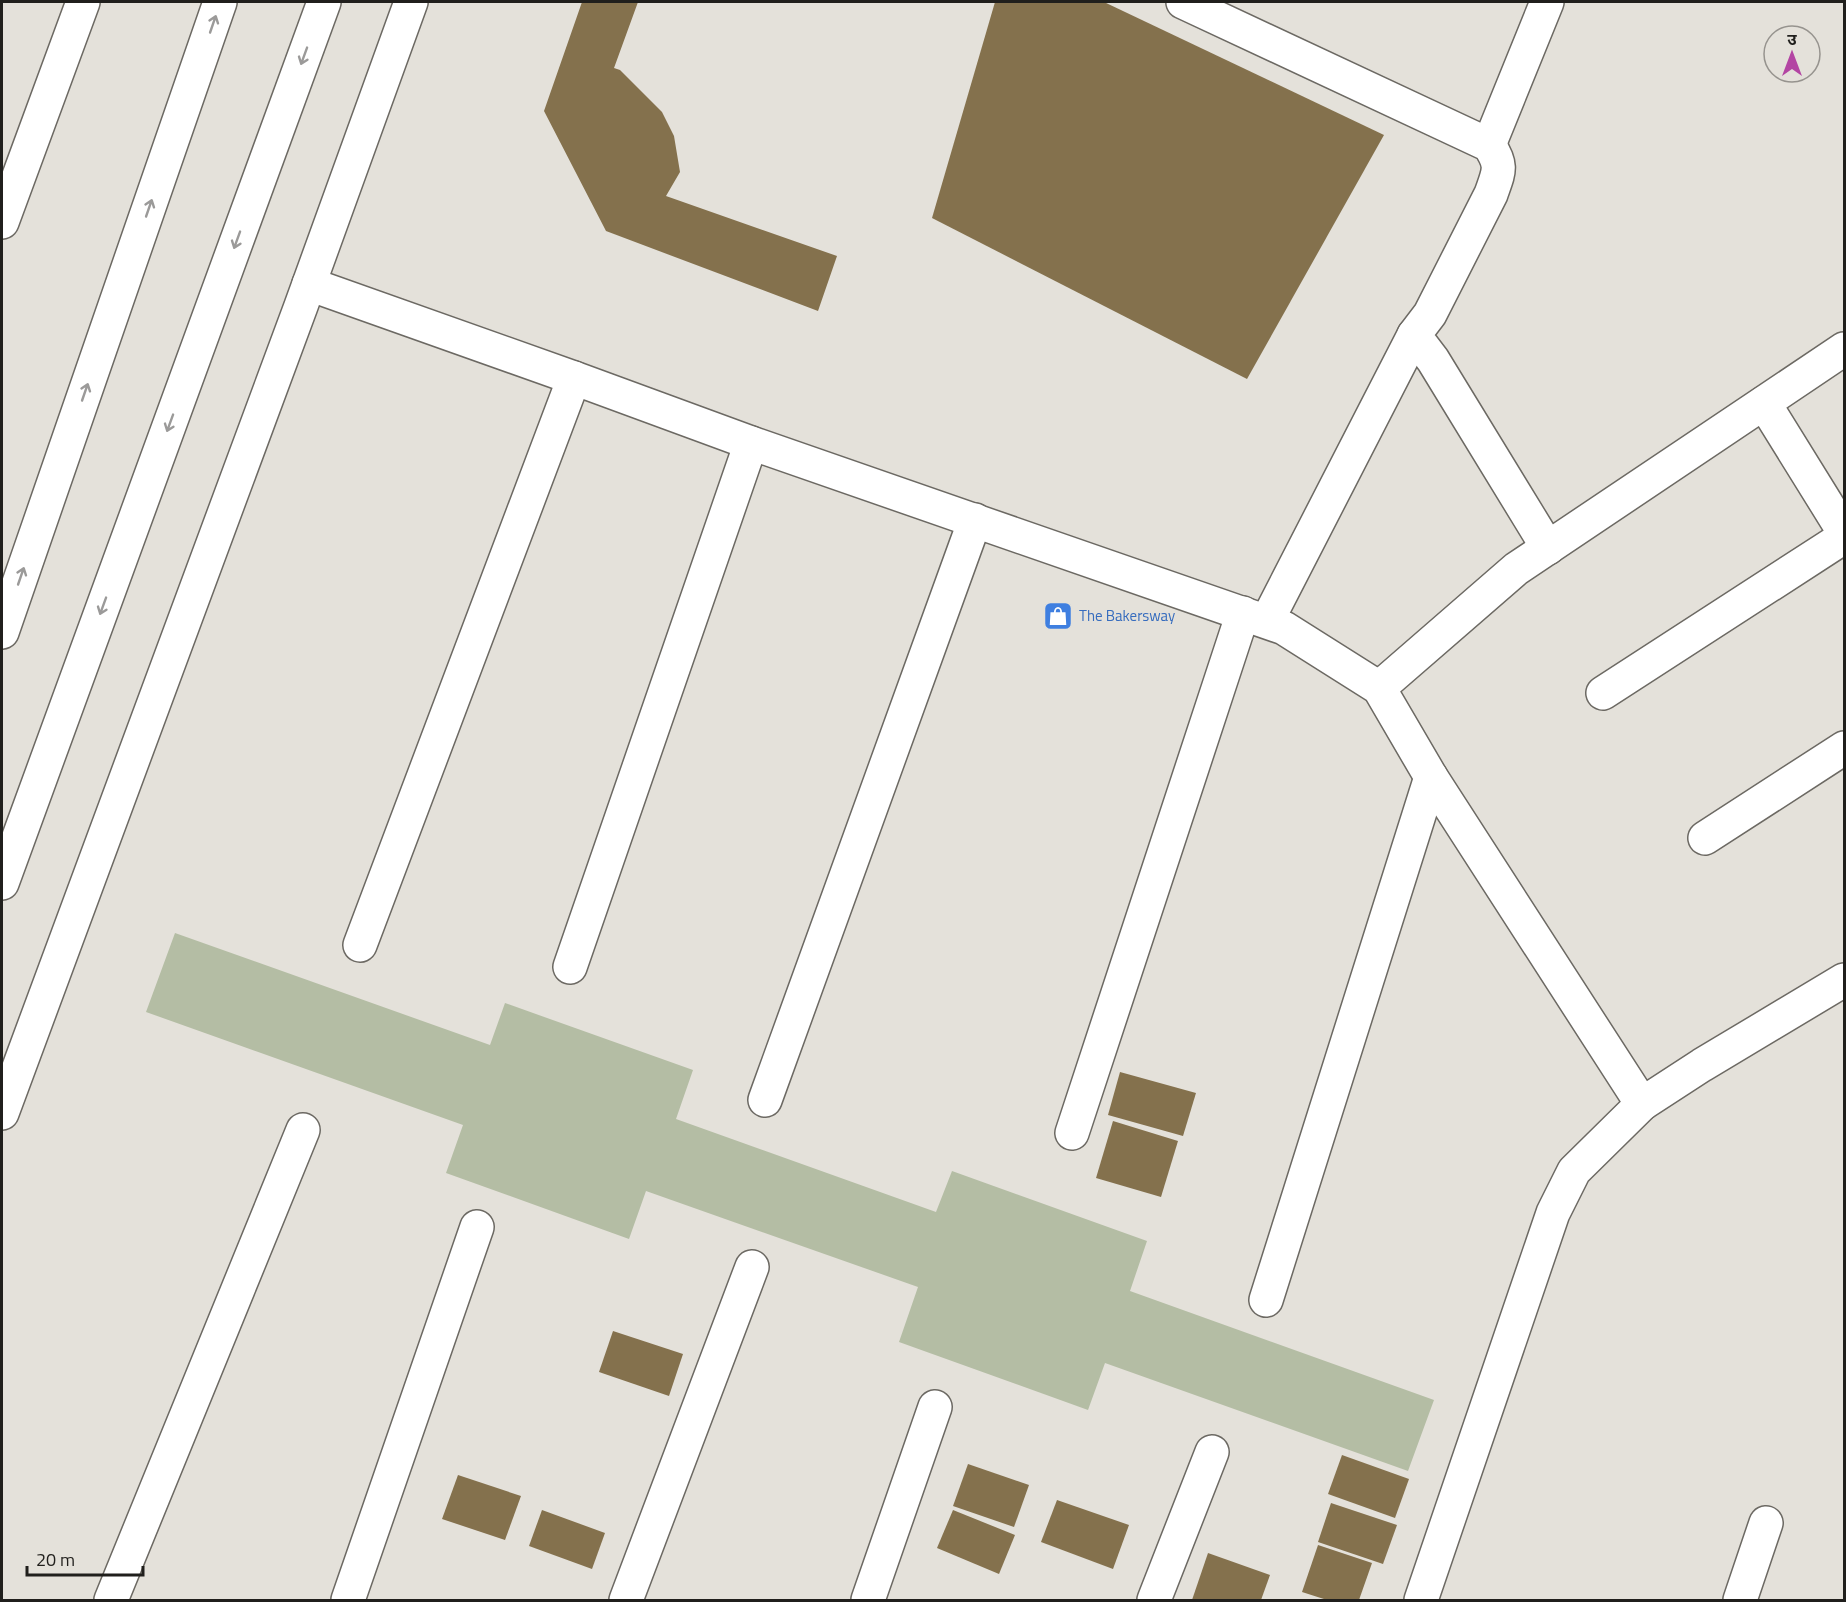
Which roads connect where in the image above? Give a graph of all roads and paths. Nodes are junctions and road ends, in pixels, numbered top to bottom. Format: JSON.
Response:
{"nodes":[{"id":1,"x":83,"y":2,"type":"edge"},
{"id":2,"x":220,"y":2,"type":"edge"},
{"id":3,"x":324,"y":2,"type":"edge"},
{"id":4,"x":411,"y":2,"type":"edge"},
{"id":5,"x":1183,"y":2,"type":"edge"},
{"id":6,"x":1548,"y":2,"type":"edge"},
{"id":7,"x":1489,"y":145,"type":"junction"},
{"id":8,"x":2,"y":222,"type":"edge"},
{"id":9,"x":309,"y":285,"type":"junction"},
{"id":10,"x":1414,"y":335,"type":"junction"},
{"id":11,"x":1845,"y":349,"type":"edge"},
{"id":12,"x":574,"y":378,"type":"junction"},
{"id":13,"x":1764,"y":403,"type":"junction"},
{"id":14,"x":751,"y":443,"type":"junction"},
{"id":15,"x":975,"y":520,"type":"junction"},
{"id":16,"x":1845,"y":532,"type":"edge"},
{"id":17,"x":1845,"y":537,"type":"edge"},
{"id":18,"x":1548,"y":548,"type":"junction"},
{"id":19,"x":1255,"y":617,"type":"junction"},
{"id":20,"x":2,"y":632,"type":"edge"},
{"id":21,"x":1379,"y":688,"type":"junction"},
{"id":22,"x":1603,"y":693,"type":"dead end"},
{"id":23,"x":1845,"y":748,"type":"edge"},
{"id":24,"x":1431,"y":777,"type":"junction"},
{"id":25,"x":1705,"y":838,"type":"dead end"},
{"id":26,"x":2,"y":883,"type":"edge"},
{"id":27,"x":360,"y":945,"type":"dead end"},
{"id":28,"x":570,"y":968,"type":"dead end"},
{"id":29,"x":1845,"y":980,"type":"edge"},
{"id":30,"x":765,"y":1100,"type":"dead end"},
{"id":31,"x":1642,"y":1104,"type":"junction"},
{"id":32,"x":2,"y":1113,"type":"edge"},
{"id":33,"x":303,"y":1130,"type":"dead end"},
{"id":34,"x":1072,"y":1133,"type":"dead end"},
{"id":35,"x":477,"y":1227,"type":"dead end"},
{"id":36,"x":752,"y":1267,"type":"dead end"},
{"id":37,"x":1266,"y":1300,"type":"dead end"},
{"id":38,"x":935,"y":1407,"type":"dead end"},
{"id":39,"x":1212,"y":1452,"type":"dead end"},
{"id":40,"x":1766,"y":1523,"type":"dead end"},
{"id":41,"x":111,"y":1600,"type":"edge"},
{"id":42,"x":348,"y":1600,"type":"edge"},
{"id":43,"x":626,"y":1600,"type":"edge"},
{"id":44,"x":868,"y":1600,"type":"edge"},
{"id":45,"x":1154,"y":1600,"type":"edge"},
{"id":46,"x":1421,"y":1600,"type":"edge"},
{"id":47,"x":1740,"y":1600,"type":"edge"}],
"edges":[{"from":1,"to":8,"type":"street"},
{"from":20,"to":2,"type":"street","one_way":true},
{"from":3,"to":26,"type":"street","one_way":true},
{"from":4,"to":9,"type":"street"},
{"from":5,"to":7,"type":"street"},
{"from":6,"to":7,"type":"street"},
{"from":7,"to":10,"type":"street"},
{"from":9,"to":12,"type":"street"},
{"from":9,"to":32,"type":"street"},
{"from":10,"to":18,"type":"street"},
{"from":10,"to":19,"type":"street"},
{"from":11,"to":13,"type":"street"},
{"from":12,"to":14,"type":"street"},
{"from":12,"to":27,"type":"street"},
{"from":13,"to":16,"type":"street"},
{"from":13,"to":18,"type":"street"},
{"from":14,"to":15,"type":"street"},
{"from":14,"to":28,"type":"street"},
{"from":15,"to":19,"type":"street"},
{"from":15,"to":30,"type":"street"},
{"from":17,"to":22,"type":"street"},
{"from":18,"to":21,"type":"street"},
{"from":19,"to":21,"type":"street"},
{"from":19,"to":34,"type":"street"},
{"from":21,"to":24,"type":"street"},
{"from":23,"to":25,"type":"street"},
{"from":24,"to":31,"type":"street"},
{"from":24,"to":37,"type":"street"},
{"from":29,"to":31,"type":"street"},
{"from":31,"to":46,"type":"street"},
{"from":33,"to":41,"type":"street"},
{"from":35,"to":42,"type":"street"},
{"from":36,"to":43,"type":"street"},
{"from":38,"to":44,"type":"street"},
{"from":39,"to":45,"type":"street"},
{"from":40,"to":47,"type":"street"}]}
